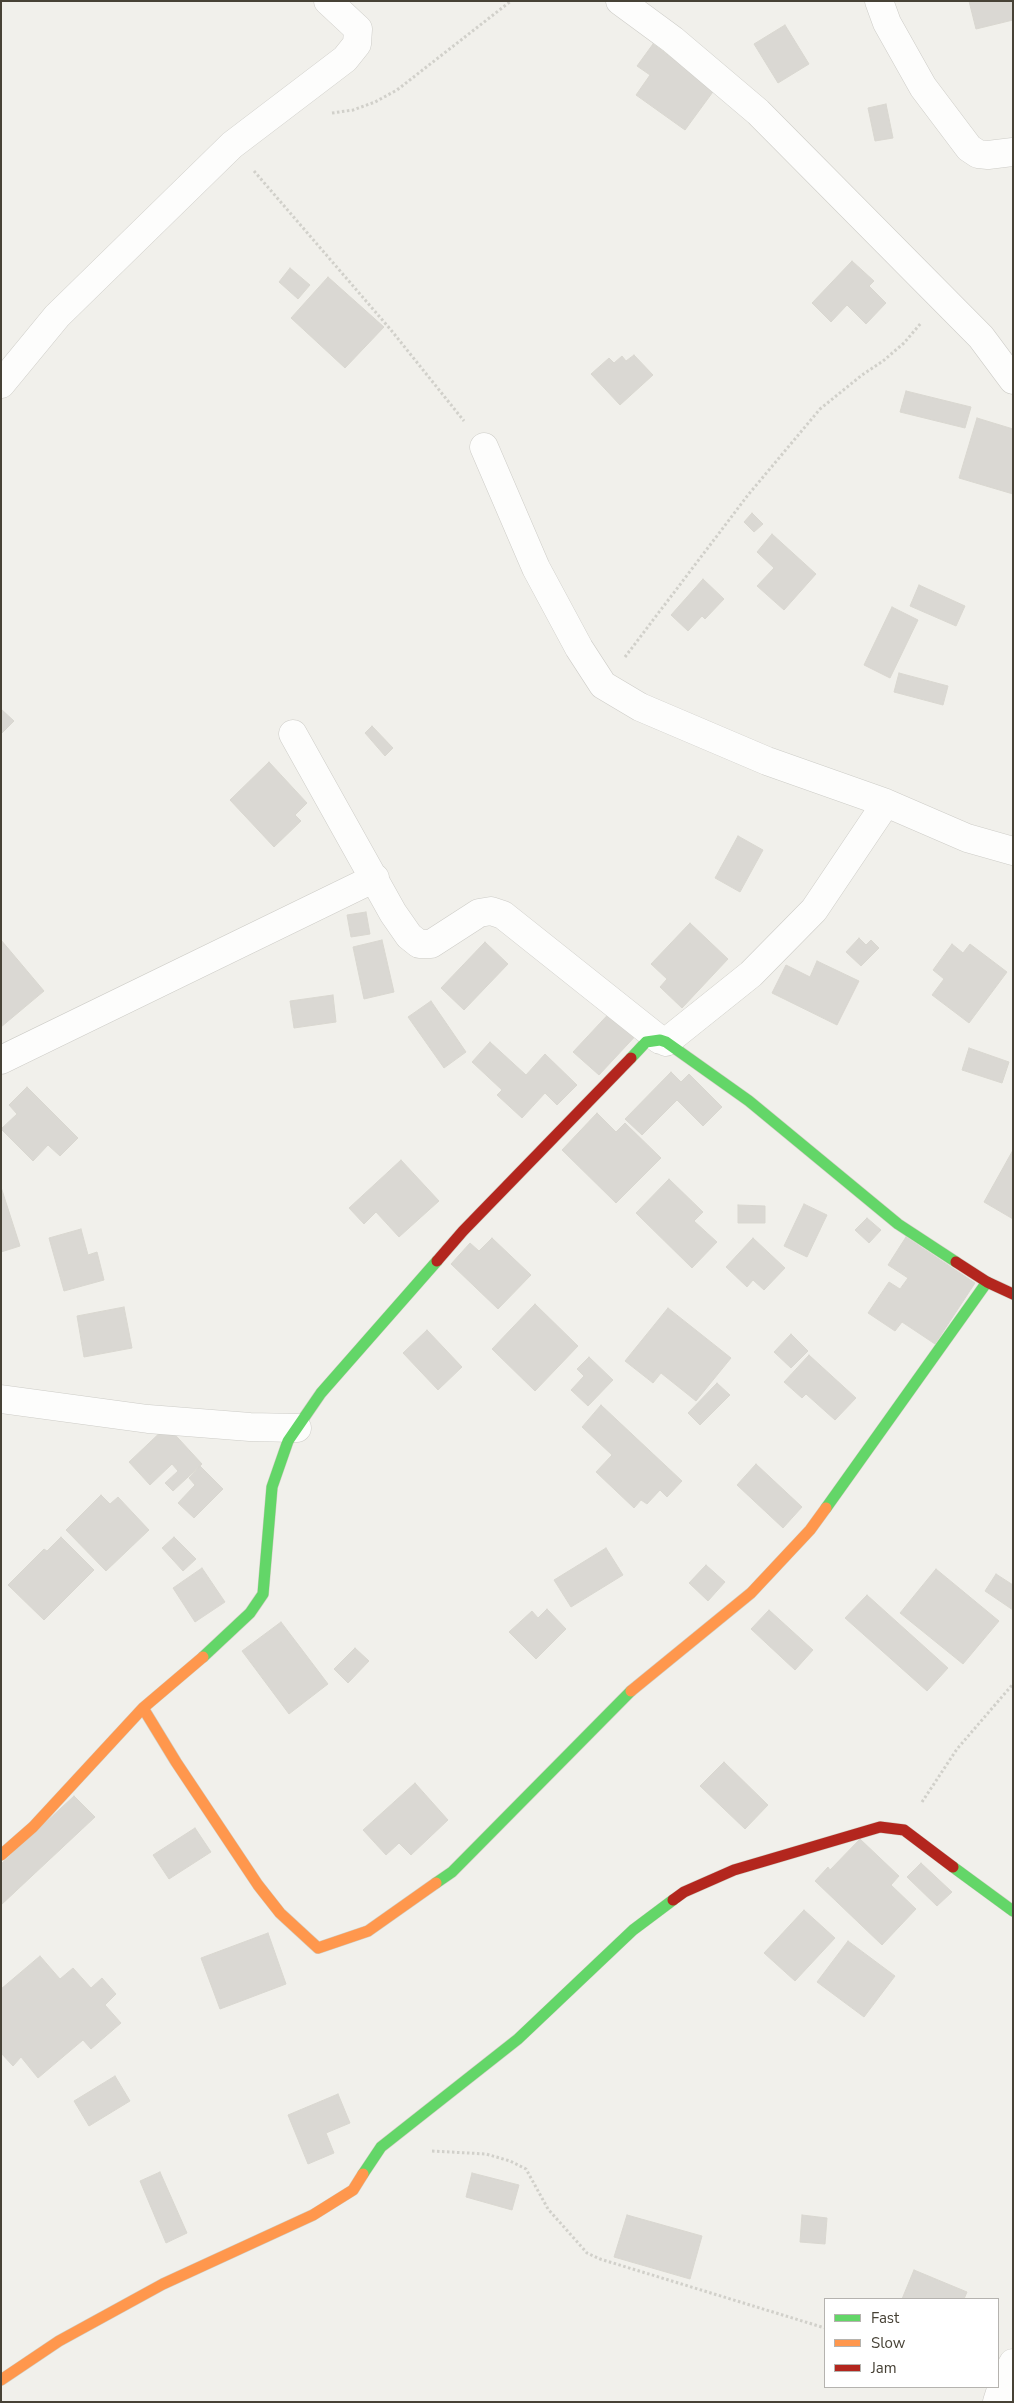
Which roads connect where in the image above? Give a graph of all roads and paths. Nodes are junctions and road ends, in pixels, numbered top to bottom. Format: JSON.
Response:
{"nodes":[{"id":1,"x":328,"y":1,"type":"edge"},
{"id":2,"x":511,"y":1,"type":"edge"},
{"id":3,"x":620,"y":1,"type":"edge"},
{"id":4,"x":879,"y":1,"type":"edge"},
{"id":5,"x":323,"y":114,"type":"dead end"},
{"id":6,"x":232,"y":145,"type":"junction"},
{"id":7,"x":1013,"y":152,"type":"edge"},
{"id":8,"x":942,"y":298,"type":"junction"},
{"id":9,"x":1013,"y":380,"type":"edge"},
{"id":10,"x":1,"y":384,"type":"edge"},
{"id":11,"x":484,"y":447,"type":"joint"},
{"id":12,"x":603,"y":685,"type":"junction"},
{"id":13,"x":293,"y":734,"type":"dead end"},
{"id":14,"x":886,"y":803,"type":"junction"},
{"id":15,"x":1013,"y":851,"type":"edge"},
{"id":16,"x":375,"y":878,"type":"junction"},
{"id":17,"x":663,"y":1041,"type":"junction"},
{"id":18,"x":1,"y":1060,"type":"edge"},
{"id":19,"x":986,"y":1282,"type":"junction"},
{"id":20,"x":1013,"y":1294,"type":"edge"},
{"id":21,"x":1,"y":1399,"type":"edge"},
{"id":22,"x":297,"y":1428,"type":"junction"},
{"id":23,"x":1013,"y":1684,"type":"edge"},
{"id":24,"x":143,"y":1708,"type":"junction"},
{"id":25,"x":904,"y":1830,"type":"junction"},
{"id":26,"x":1,"y":1855,"type":"edge"},
{"id":27,"x":1013,"y":1911,"type":"edge"},
{"id":28,"x":381,"y":2147,"type":"junction"},
{"id":29,"x":824,"y":2328,"type":"edge"},
{"id":30,"x":1013,"y":2363,"type":"edge"},
{"id":31,"x":1,"y":2380,"type":"edge"},
{"id":32,"x":997,"y":2402,"type":"edge"}],
"edges":[{"from":1,"to":6,"type":"street"},
{"from":2,"to":5,"type":"path"},
{"from":3,"to":8,"type":"street"},
{"from":4,"to":7,"type":"street"},
{"from":6,"to":10,"type":"street"},
{"from":6,"to":11,"type":"path"},
{"from":8,"to":9,"type":"street"},
{"from":8,"to":12,"type":"path"},
{"from":11,"to":12,"type":"street"},
{"from":12,"to":14,"type":"street"},
{"from":13,"to":16,"type":"street"},
{"from":14,"to":15,"type":"street"},
{"from":14,"to":17,"type":"street"},
{"from":16,"to":17,"type":"street"},
{"from":16,"to":18,"type":"street"},
{"from":17,"to":19,"type":"street"},
{"from":17,"to":22,"type":"street"},
{"from":19,"to":20,"type":"street"},
{"from":19,"to":24,"type":"street"},
{"from":21,"to":22,"type":"street"},
{"from":22,"to":24,"type":"street"},
{"from":23,"to":25,"type":"path"},
{"from":24,"to":26,"type":"street"},
{"from":25,"to":27,"type":"street"},
{"from":25,"to":28,"type":"street"},
{"from":28,"to":29,"type":"path"},
{"from":28,"to":31,"type":"street"},
{"from":30,"to":32,"type":"street"}]}
